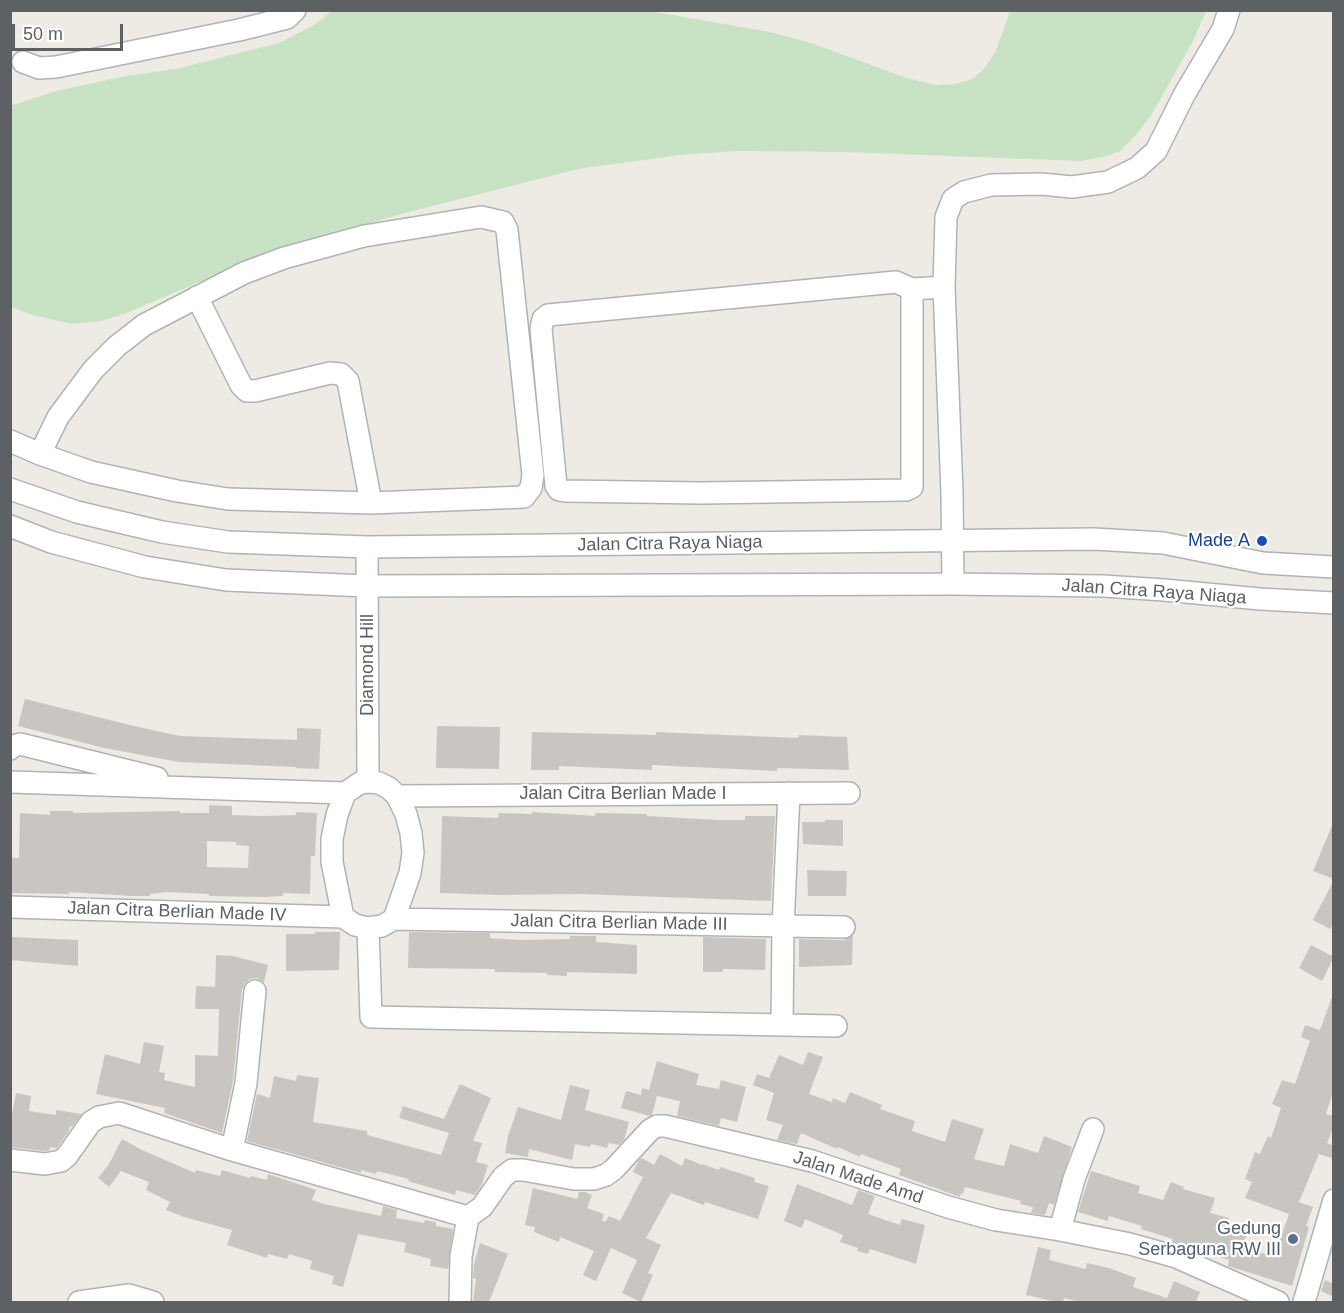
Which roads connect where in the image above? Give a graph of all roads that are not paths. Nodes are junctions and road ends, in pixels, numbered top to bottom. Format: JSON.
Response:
{"nodes":[{"id":1,"x":295,"y":10,"type":"edge"},
{"id":2,"x":1229,"y":10,"type":"edge"},
{"id":3,"x":23,"y":62,"type":"dead end"},
{"id":4,"x":944,"y":287,"type":"junction"},
{"id":5,"x":912,"y":289,"type":"junction"},
{"id":6,"x":197,"y":297,"type":"junction"},
{"id":7,"x":10,"y":441,"type":"edge"},
{"id":8,"x":40,"y":454,"type":"junction"},
{"id":9,"x":10,"y":489,"type":"edge"},
{"id":10,"x":371,"y":503,"type":"junction"},
{"id":11,"x":10,"y":526,"type":"edge"},
{"id":12,"x":952,"y":541,"type":"junction"},
{"id":13,"x":367,"y":547,"type":"junction"},
{"id":14,"x":1334,"y":567,"type":"edge"},
{"id":15,"x":953,"y":584,"type":"junction"},
{"id":16,"x":367,"y":586,"type":"junction"},
{"id":17,"x":1334,"y":603,"type":"edge"},
{"id":18,"x":10,"y":749,"type":"edge"},
{"id":19,"x":10,"y":782,"type":"edge"},
{"id":20,"x":368,"y":782,"type":"junction"},
{"id":21,"x":198,"y":788,"type":"junction"},
{"id":22,"x":345,"y":793,"type":"junction"},
{"id":23,"x":789,"y":793,"type":"junction"},
{"id":24,"x":849,"y":793,"type":"dead end"},
{"id":25,"x":397,"y":796,"type":"junction"},
{"id":26,"x":10,"y":907,"type":"edge"},
{"id":27,"x":343,"y":916,"type":"junction"},
{"id":28,"x":394,"y":919,"type":"junction"},
{"id":29,"x":783,"y":927,"type":"junction"},
{"id":30,"x":844,"y":927,"type":"dead end"},
{"id":31,"x":368,"y":928,"type":"junction"},
{"id":32,"x":255,"y":991,"type":"dead end"},
{"id":33,"x":782,"y":1025,"type":"junction"},
{"id":34,"x":836,"y":1026,"type":"dead end"},
{"id":35,"x":1094,"y":1129,"type":"dead end"},
{"id":36,"x":232,"y":1150,"type":"junction"},
{"id":37,"x":10,"y":1160,"type":"edge"},
{"id":38,"x":1332,"y":1206,"type":"edge"},
{"id":39,"x":468,"y":1217,"type":"junction"},
{"id":40,"x":1060,"y":1230,"type":"junction"},
{"id":41,"x":79,"y":1302,"type":"edge"},
{"id":42,"x":153,"y":1302,"type":"edge"},
{"id":43,"x":460,"y":1302,"type":"edge"},
{"id":44,"x":1278,"y":1302,"type":"edge"},
{"id":45,"x":1304,"y":1302,"type":"edge"}],
"edges":[{"from":1,"to":3,"type":"street"},
{"from":2,"to":4,"type":"street"},
{"from":4,"to":5,"type":"street"},
{"from":4,"to":12,"type":"street"},
{"from":5,"to":5,"type":"street"},
{"from":6,"to":8,"type":"street"},
{"from":6,"to":10,"type":"street"},
{"from":6,"to":10,"type":"street"},
{"from":7,"to":8,"type":"street"},
{"from":8,"to":10,"type":"street"},
{"from":9,"to":13,"type":"street","name":"Jalan Citra Raya Niaga"},
{"from":11,"to":16,"type":"street","name":"Jalan Citra Raya Niaga"},
{"from":12,"to":13,"type":"street","name":"Jalan Citra Raya Niaga"},
{"from":12,"to":14,"type":"street","name":"Jalan Citra Raya Niaga"},
{"from":12,"to":15,"type":"street"},
{"from":13,"to":16,"type":"street","name":"Diamond Hill"},
{"from":15,"to":16,"type":"street","name":"Jalan Citra Raya Niaga"},
{"from":15,"to":17,"type":"street","name":"Jalan Citra Raya Niaga"},
{"from":16,"to":20,"type":"street","name":"Diamond Hill"},
{"from":18,"to":21,"type":"street"},
{"from":19,"to":21,"type":"street"},
{"from":20,"to":22,"type":"street"},
{"from":20,"to":25,"type":"street"},
{"from":21,"to":22,"type":"street"},
{"from":22,"to":27,"type":"street"},
{"from":23,"to":24,"type":"street","name":"Jalan Citra Berlian Made I"},
{"from":23,"to":25,"type":"street","name":"Jalan Citra Berlian Made I"},
{"from":23,"to":29,"type":"street"},
{"from":25,"to":28,"type":"street"},
{"from":26,"to":27,"type":"street","name":"Jalan Citra Berlian Made IV"},
{"from":27,"to":31,"type":"street"},
{"from":28,"to":29,"type":"street","name":"Jalan Citra Berlian Made III"},
{"from":28,"to":31,"type":"street"},
{"from":29,"to":30,"type":"street","name":"Jalan Citra Berlian Made III"},
{"from":29,"to":33,"type":"street"},
{"from":31,"to":33,"type":"street"},
{"from":32,"to":36,"type":"street"},
{"from":33,"to":34,"type":"street"},
{"from":35,"to":40,"type":"street"},
{"from":36,"to":37,"type":"street"},
{"from":36,"to":39,"type":"street"},
{"from":38,"to":45,"type":"street"},
{"from":39,"to":40,"type":"street","name":"Jalan Made Amd"},
{"from":39,"to":43,"type":"street"},
{"from":40,"to":44,"type":"street","name":"Jalan Made Amd"},
{"from":41,"to":42,"type":"street"}]}
